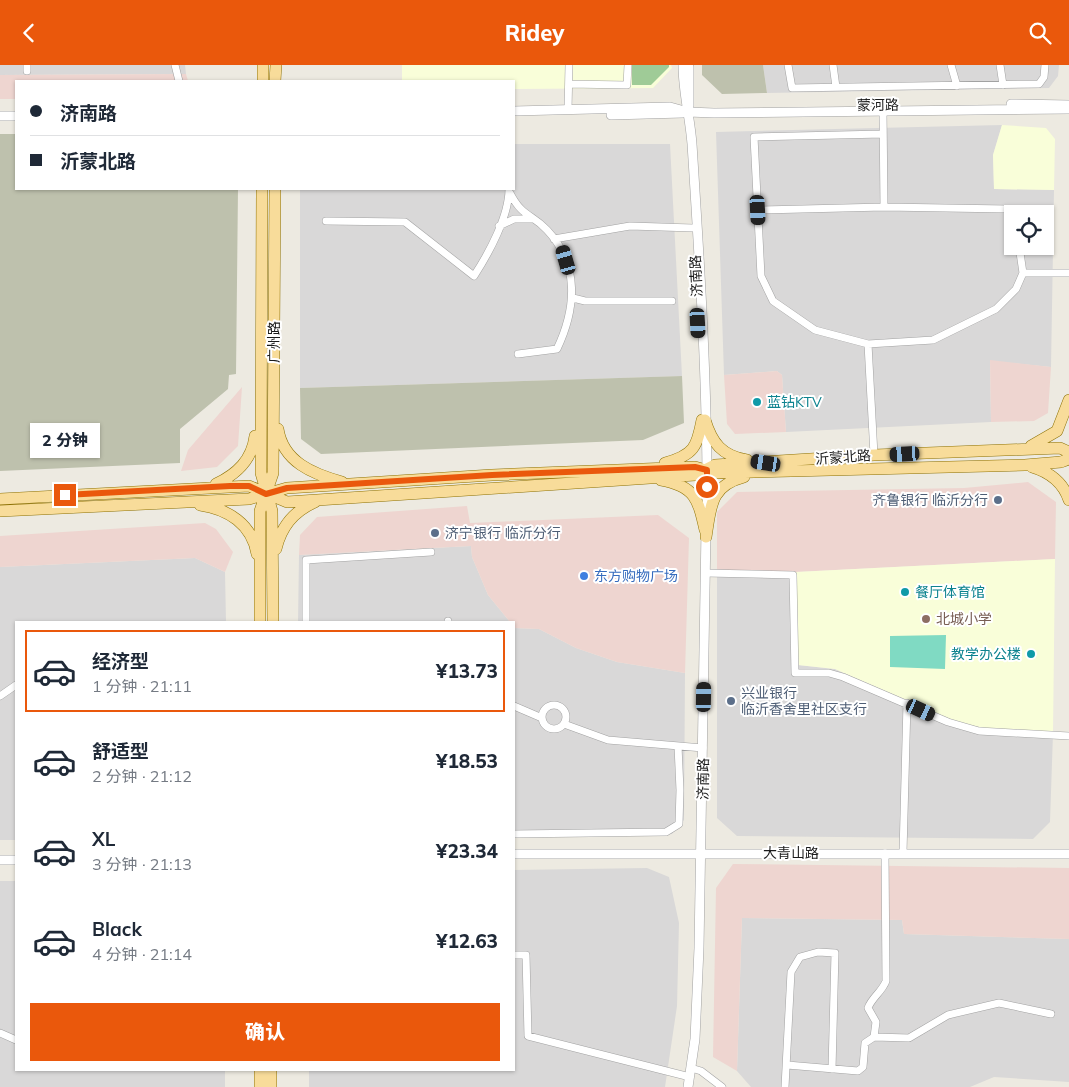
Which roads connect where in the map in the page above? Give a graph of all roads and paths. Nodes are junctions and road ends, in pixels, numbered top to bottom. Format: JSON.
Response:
{"nodes":[{"id":1,"x":175,"y":65,"type":"edge"},
{"id":2,"x":263,"y":65,"type":"edge"},
{"id":3,"x":276,"y":65,"type":"edge"},
{"id":4,"x":569,"y":65,"type":"edge"},
{"id":5,"x":628,"y":65,"type":"edge"},
{"id":6,"x":683,"y":65,"type":"edge"},
{"id":7,"x":688,"y":65,"type":"edge"},
{"id":8,"x":788,"y":65,"type":"edge"},
{"id":9,"x":833,"y":65,"type":"edge"},
{"id":10,"x":951,"y":65,"type":"edge"},
{"id":11,"x":1000,"y":65,"type":"edge"},
{"id":12,"x":1045,"y":65,"type":"edge"},
{"id":13,"x":180,"y":80,"type":"edge"},
{"id":14,"x":263,"y":80,"type":"edge"},
{"id":15,"x":276,"y":80,"type":"edge"},
{"id":16,"x":569,"y":84,"type":"junction"},
{"id":17,"x":957,"y":85,"type":"junction"},
{"id":18,"x":1003,"y":85,"type":"junction"},
{"id":19,"x":836,"y":87,"type":"junction"},
{"id":20,"x":1069,"y":105,"type":"edge"},
{"id":21,"x":1069,"y":109,"type":"edge"},
{"id":22,"x":568,"y":110,"type":"junction"},
{"id":23,"x":515,"y":111,"type":"edge"},
{"id":24,"x":883,"y":111,"type":"junction"},
{"id":25,"x":688,"y":112,"type":"junction"},
{"id":26,"x":0,"y":116,"type":"edge"},
{"id":27,"x":15,"y":116,"type":"edge"},
{"id":28,"x":515,"y":116,"type":"edge"},
{"id":29,"x":883,"y":134,"type":"junction"},
{"id":30,"x":262,"y":190,"type":"edge"},
{"id":31,"x":275,"y":190,"type":"edge"},
{"id":32,"x":509,"y":190,"type":"edge"},
{"id":33,"x":884,"y":207,"type":"junction"},
{"id":34,"x":1004,"y":209,"type":"edge"},
{"id":35,"x":758,"y":210,"type":"junction"},
{"id":36,"x":531,"y":219,"type":"junction"},
{"id":37,"x":326,"y":221,"type":"dead end"},
{"id":38,"x":499,"y":227,"type":"junction"},
{"id":39,"x":693,"y":227,"type":"junction"},
{"id":40,"x":554,"y":239,"type":"junction"},
{"id":41,"x":1020,"y":255,"type":"edge"},
{"id":42,"x":1023,"y":273,"type":"junction"},
{"id":43,"x":1069,"y":273,"type":"edge"},
{"id":44,"x":573,"y":298,"type":"junction"},
{"id":45,"x":672,"y":301,"type":"dead end"},
{"id":46,"x":868,"y":344,"type":"junction"},
{"id":47,"x":518,"y":354,"type":"dead end"},
{"id":48,"x":1069,"y":401,"type":"edge"},
{"id":49,"x":262,"y":404,"type":"junction"},
{"id":50,"x":274,"y":406,"type":"junction"},
{"id":51,"x":704,"y":420,"type":"junction"},
{"id":52,"x":1017,"y":449,"type":"junction"},
{"id":53,"x":1069,"y":452,"type":"edge"},
{"id":54,"x":874,"y":455,"type":"junction"},
{"id":55,"x":1069,"y":459,"type":"edge"},
{"id":56,"x":1025,"y":465,"type":"junction"},
{"id":57,"x":766,"y":467,"type":"junction"},
{"id":58,"x":707,"y":470,"type":"junction"},
{"id":59,"x":645,"y":473,"type":"junction"},
{"id":60,"x":351,"y":485,"type":"junction"},
{"id":61,"x":211,"y":486,"type":"junction"},
{"id":62,"x":266,"y":494,"type":"junction"},
{"id":63,"x":0,"y":499,"type":"edge"},
{"id":64,"x":1069,"y":499,"type":"edge"},
{"id":65,"x":321,"y":500,"type":"junction"},
{"id":66,"x":181,"y":501,"type":"junction"},
{"id":67,"x":0,"y":511,"type":"edge"},
{"id":68,"x":706,"y":537,"type":"junction"},
{"id":69,"x":431,"y":551,"type":"dead end"},
{"id":70,"x":706,"y":573,"type":"junction"},
{"id":71,"x":273,"y":581,"type":"junction"},
{"id":72,"x":260,"y":582,"type":"junction"},
{"id":73,"x":260,"y":621,"type":"edge"},
{"id":74,"x":273,"y":621,"type":"edge"},
{"id":75,"x":306,"y":621,"type":"edge"},
{"id":76,"x":15,"y":686,"type":"edge"},
{"id":77,"x":0,"y":696,"type":"edge"},
{"id":78,"x":907,"y":703,"type":"junction"},
{"id":79,"x":515,"y":706,"type":"edge"},
{"id":80,"x":542,"y":718,"type":"junction"},
{"id":81,"x":564,"y":724,"type":"junction"},
{"id":82,"x":1069,"y":736,"type":"edge"},
{"id":83,"x":678,"y":746,"type":"junction"},
{"id":84,"x":703,"y":747,"type":"junction"},
{"id":85,"x":515,"y":834,"type":"edge"},
{"id":86,"x":702,"y":853,"type":"junction"},
{"id":87,"x":885,"y":853,"type":"junction"},
{"id":88,"x":903,"y":853,"type":"junction"},
{"id":89,"x":515,"y":854,"type":"edge"},
{"id":90,"x":1069,"y":854,"type":"edge"},
{"id":91,"x":0,"y":860,"type":"edge"},
{"id":92,"x":15,"y":860,"type":"edge"},
{"id":93,"x":515,"y":955,"type":"edge"},
{"id":94,"x":1051,"y":1014,"type":"dead end"},
{"id":95,"x":0,"y":1033,"type":"edge"},
{"id":96,"x":874,"y":1037,"type":"junction"},
{"id":97,"x":15,"y":1040,"type":"edge"},
{"id":98,"x":787,"y":1065,"type":"junction"},
{"id":99,"x":832,"y":1069,"type":"junction"},
{"id":100,"x":260,"y":1071,"type":"edge"},
{"id":101,"x":271,"y":1071,"type":"edge"},
{"id":102,"x":690,"y":1073,"type":"junction"},
{"id":103,"x":260,"y":1087,"type":"edge"},
{"id":104,"x":271,"y":1087,"type":"edge"},
{"id":105,"x":688,"y":1087,"type":"edge"},
{"id":106,"x":722,"y":1087,"type":"edge"},
{"id":107,"x":785,"y":1087,"type":"edge"}],
"edges":[{"from":1,"to":13,"type":"street"},
{"from":2,"to":14,"type":"main road"},
{"from":3,"to":15,"type":"main road"},
{"from":4,"to":16,"type":"street"},
{"from":5,"to":16,"type":"street"},
{"from":6,"to":25,"type":"street","name":"济南路"},
{"from":7,"to":25,"type":"street","name":"济南路"},
{"from":8,"to":19,"type":"street"},
{"from":9,"to":19,"type":"street"},
{"from":10,"to":17,"type":"street"},
{"from":11,"to":18,"type":"street"},
{"from":12,"to":18,"type":"street"},
{"from":16,"to":22,"type":"street"},
{"from":17,"to":18,"type":"street"},
{"from":17,"to":19,"type":"street"},
{"from":20,"to":25,"type":"street","name":"蒙河路"},
{"from":21,"to":24,"type":"street","name":"蒙河路"},
{"from":22,"to":23,"type":"street","name":"蒙河路"},
{"from":22,"to":25,"type":"street","name":"蒙河路"},
{"from":24,"to":25,"type":"street","name":"蒙河路"},
{"from":24,"to":29,"type":"street"},
{"from":25,"to":28,"type":"street","name":"蒙河路"},
{"from":25,"to":39,"type":"street","name":"济南路"},
{"from":25,"to":51,"type":"street","name":"济南路"},
{"from":26,"to":27,"type":"street"},
{"from":29,"to":33,"type":"street"},
{"from":29,"to":35,"type":"street"},
{"from":30,"to":49,"type":"main road","name":"广州路"},
{"from":31,"to":50,"type":"main road","name":"广州路"},
{"from":32,"to":36,"type":"street"},
{"from":32,"to":38,"type":"street"},
{"from":33,"to":34,"type":"street"},
{"from":33,"to":35,"type":"street"},
{"from":35,"to":46,"type":"street"},
{"from":36,"to":38,"type":"street"},
{"from":36,"to":40,"type":"street"},
{"from":37,"to":38,"type":"street"},
{"from":39,"to":40,"type":"street"},
{"from":39,"to":51,"type":"street","name":"济南路"},
{"from":40,"to":44,"type":"street"},
{"from":41,"to":42,"type":"street"},
{"from":42,"to":43,"type":"street"},
{"from":42,"to":46,"type":"street"},
{"from":44,"to":45,"type":"street"},
{"from":44,"to":47,"type":"street"},
{"from":46,"to":54,"type":"street"},
{"from":48,"to":52,"type":"main road"},
{"from":49,"to":61,"type":"main road"},
{"from":49,"to":62,"type":"main road","name":"广州路"},
{"from":50,"to":60,"type":"main road"},
{"from":50,"to":62,"type":"main road","name":"广州路"},
{"from":51,"to":57,"type":"main road"},
{"from":51,"to":58,"type":"street","name":"济南路"},
{"from":51,"to":59,"type":"main road"},
{"from":52,"to":53,"type":"main road","name":"沂蒙北路"},
{"from":52,"to":54,"type":"main road","name":"沂蒙北路"},
{"from":54,"to":57,"type":"main road","name":"沂蒙北路"},
{"from":55,"to":56,"type":"main road","name":"沂蒙北路"},
{"from":56,"to":57,"type":"main road","name":"沂蒙北路"},
{"from":56,"to":64,"type":"main road"},
{"from":57,"to":58,"type":"main road","name":"沂蒙北路"},
{"from":57,"to":68,"type":"main road"},
{"from":58,"to":59,"type":"main road","name":"沂蒙北路"},
{"from":58,"to":68,"type":"street","name":"济南路"},
{"from":59,"to":60,"type":"main road","name":"沂蒙北路"},
{"from":59,"to":65,"type":"main road","name":"沂蒙北路"},
{"from":59,"to":68,"type":"main road"},
{"from":60,"to":62,"type":"main road","name":"沂蒙北路"},
{"from":61,"to":62,"type":"main road","name":"沂蒙北路"},
{"from":61,"to":63,"type":"main road","name":"沂蒙北路"},
{"from":62,"to":65,"type":"main road","name":"沂蒙北路"},
{"from":62,"to":66,"type":"main road","name":"沂蒙北路"},
{"from":62,"to":71,"type":"main road","name":"广州路"},
{"from":62,"to":72,"type":"main road","name":"广州路"},
{"from":65,"to":71,"type":"main road"},
{"from":66,"to":67,"type":"main road","name":"沂蒙北路"},
{"from":66,"to":72,"type":"main road"},
{"from":68,"to":70,"type":"street","name":"济南路"},
{"from":69,"to":75,"type":"street"},
{"from":70,"to":78,"type":"street"},
{"from":70,"to":84,"type":"street","name":"济南路"},
{"from":71,"to":74,"type":"main road","name":"广州路"},
{"from":72,"to":73,"type":"main road","name":"广州路"},
{"from":76,"to":77,"type":"street"},
{"from":78,"to":82,"type":"street"},
{"from":78,"to":88,"type":"street"},
{"from":79,"to":80,"type":"street"},
{"from":80,"to":81,"type":"street"},
{"from":80,"to":81,"type":"street"},
{"from":81,"to":83,"type":"street"},
{"from":83,"to":84,"type":"street"},
{"from":83,"to":85,"type":"street"},
{"from":84,"to":86,"type":"street","name":"济南路"},
{"from":86,"to":87,"type":"street","name":"大青山路"},
{"from":86,"to":89,"type":"street","name":"大青山路"},
{"from":86,"to":102,"type":"street","name":"济南路"},
{"from":87,"to":88,"type":"street","name":"大青山路"},
{"from":87,"to":96,"type":"street"},
{"from":88,"to":90,"type":"street","name":"大青山路"},
{"from":91,"to":92,"type":"street"},
{"from":93,"to":102,"type":"street"},
{"from":94,"to":96,"type":"street"},
{"from":95,"to":97,"type":"street"},
{"from":96,"to":99,"type":"street"},
{"from":98,"to":99,"type":"street"},
{"from":98,"to":99,"type":"street"},
{"from":98,"to":107,"type":"street"},
{"from":100,"to":103,"type":"main road"},
{"from":101,"to":104,"type":"main road"},
{"from":102,"to":105,"type":"street","name":"济南路"},
{"from":102,"to":106,"type":"street"}]}
